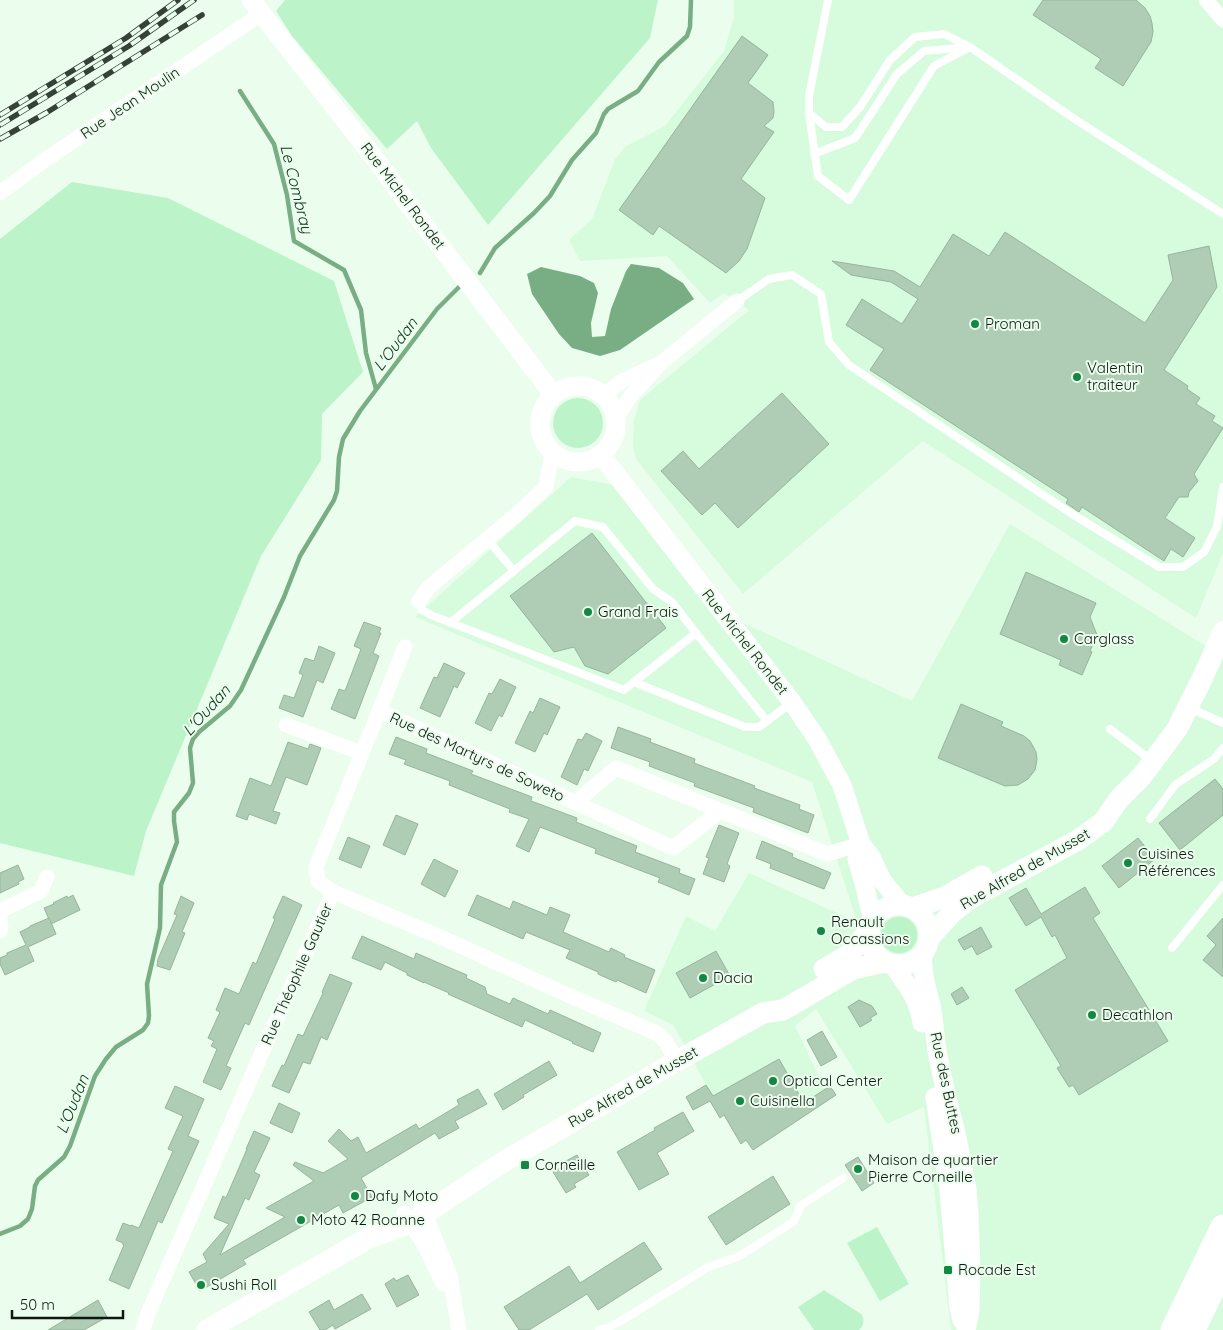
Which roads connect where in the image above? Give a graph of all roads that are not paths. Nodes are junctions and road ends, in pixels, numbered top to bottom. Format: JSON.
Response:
{"nodes":[{"id":1,"x":828,"y":0,"type":"edge"},
{"id":2,"x":256,"y":7,"type":"edge"},
{"id":3,"x":970,"y":47,"type":"junction"},
{"id":4,"x":809,"y":113,"type":"junction"},
{"id":5,"x":814,"y":154,"type":"junction"},
{"id":6,"x":0,"y":194,"type":"edge"},
{"id":7,"x":1223,"y":214,"type":"edge"},
{"id":8,"x":737,"y":301,"type":"joint"},
{"id":9,"x":661,"y":363,"type":"junction"},
{"id":10,"x":553,"y":394,"type":"junction"},
{"id":11,"x":604,"y":395,"type":"junction"},
{"id":12,"x":616,"y":419,"type":"junction"},
{"id":13,"x":552,"y":453,"type":"junction"},
{"id":14,"x":601,"y":455,"type":"junction"},
{"id":15,"x":1223,"y":487,"type":"edge"},
{"id":16,"x":487,"y":539,"type":"junction"},
{"id":17,"x":514,"y":571,"type":"junction"},
{"id":18,"x":419,"y":601,"type":"joint"},
{"id":19,"x":450,"y":623,"type":"junction"},
{"id":20,"x":1223,"y":632,"type":"edge"},
{"id":21,"x":696,"y":633,"type":"junction"},
{"id":22,"x":405,"y":647,"type":"dead end"},
{"id":23,"x":634,"y":682,"type":"junction"},
{"id":24,"x":792,"y":702,"type":"junction"},
{"id":25,"x":1188,"y":707,"type":"junction"},
{"id":26,"x":380,"y":711,"type":"junction"},
{"id":27,"x":767,"y":721,"type":"junction"},
{"id":28,"x":1223,"y":723,"type":"edge"},
{"id":29,"x":286,"y":725,"type":"dead end"},
{"id":30,"x":1110,"y":729,"type":"dead end"},
{"id":31,"x":1223,"y":748,"type":"edge"},
{"id":32,"x":362,"y":753,"type":"junction"},
{"id":33,"x":1153,"y":762,"type":"junction"},
{"id":34,"x":1119,"y":799,"type":"junction"},
{"id":35,"x":575,"y":803,"type":"junction"},
{"id":36,"x":720,"y":811,"type":"junction"},
{"id":37,"x":1150,"y":819,"type":"dead end"},
{"id":38,"x":861,"y":844,"type":"junction"},
{"id":39,"x":47,"y":877,"type":"dead end"},
{"id":40,"x":1223,"y":886,"type":"edge"},
{"id":41,"x":333,"y":892,"type":"junction"},
{"id":42,"x":908,"y":907,"type":"junction"},
{"id":43,"x":0,"y":911,"type":"edge"},
{"id":44,"x":0,"y":918,"type":"edge"},
{"id":45,"x":871,"y":926,"type":"junction"},
{"id":46,"x":0,"y":931,"type":"edge"},
{"id":47,"x":926,"y":946,"type":"junction"},
{"id":48,"x":1172,"y":948,"type":"dead end"},
{"id":49,"x":889,"y":964,"type":"junction"},
{"id":50,"x":764,"y":1013,"type":"junction"},
{"id":51,"x":678,"y":1061,"type":"junction"},
{"id":52,"x":843,"y":1178,"type":"dead end"},
{"id":53,"x":415,"y":1213,"type":"junction"},
{"id":54,"x":1223,"y":1227,"type":"edge"},
{"id":55,"x":1223,"y":1267,"type":"edge"},
{"id":56,"x":143,"y":1330,"type":"edge"},
{"id":57,"x":207,"y":1330,"type":"edge"},
{"id":58,"x":459,"y":1330,"type":"edge"},
{"id":59,"x":599,"y":1330,"type":"edge"},
{"id":60,"x":965,"y":1330,"type":"edge"},
{"id":61,"x":1173,"y":1330,"type":"edge"},
{"id":62,"x":1193,"y":1330,"type":"edge"}],
"edges":[{"from":1,"to":4,"type":"lane"},
{"from":2,"to":6,"type":"street","name":"Rue Jean Moulin"},
{"from":2,"to":10,"type":"street","name":"Rue Michel Rondet"},
{"from":3,"to":4,"type":"lane"},
{"from":3,"to":5,"type":"lane"},
{"from":3,"to":5,"type":"lane"},
{"from":3,"to":7,"type":"lane"},
{"from":4,"to":5,"type":"lane"},
{"from":8,"to":9,"type":"street"},
{"from":8,"to":15,"type":"lane"},
{"from":9,"to":11,"type":"street"},
{"from":9,"to":12,"type":"street"},
{"from":10,"to":11,"type":"street"},
{"from":10,"to":13,"type":"street"},
{"from":11,"to":12,"type":"street"},
{"from":12,"to":14,"type":"street"},
{"from":13,"to":14,"type":"street"},
{"from":13,"to":16,"type":"street"},
{"from":14,"to":24,"type":"street","name":"Rue Michel Rondet"},
{"from":16,"to":17,"type":"lane"},
{"from":16,"to":18,"type":"street"},
{"from":17,"to":19,"type":"lane"},
{"from":17,"to":21,"type":"lane"},
{"from":18,"to":19,"type":"lane"},
{"from":19,"to":23,"type":"lane"},
{"from":20,"to":25,"type":"main road","name":"Rue Alfred de Musset"},
{"from":21,"to":23,"type":"lane"},
{"from":21,"to":27,"type":"lane"},
{"from":22,"to":26,"type":"street","name":"Rue des Martyrs de Soweto"},
{"from":23,"to":27,"type":"lane"},
{"from":24,"to":27,"type":"lane"},
{"from":24,"to":38,"type":"street","name":"Rue Michel Rondet"},
{"from":25,"to":28,"type":"lane"},
{"from":25,"to":33,"type":"main road","name":"Rue Alfred de Musset"},
{"from":26,"to":32,"type":"street","name":"Rue des Martyrs de Soweto"},
{"from":26,"to":35,"type":"street","name":"Rue des Martyrs de Soweto"},
{"from":29,"to":32,"type":"street"},
{"from":30,"to":33,"type":"lane"},
{"from":31,"to":37,"type":"lane"},
{"from":32,"to":41,"type":"street","name":"Rue des Martyrs de Soweto"},
{"from":33,"to":34,"type":"main road","name":"Rue Alfred de Musset"},
{"from":34,"to":42,"type":"main road","name":"Rue Alfred de Musset"},
{"from":34,"to":47,"type":"main road","name":"Rue Alfred de Musset"},
{"from":35,"to":36,"type":"street","name":"Rue des Martyrs de Soweto"},
{"from":35,"to":36,"type":"street","name":"Rue des Martyrs de Soweto"},
{"from":36,"to":38,"type":"street","name":"Rue des Martyrs de Soweto"},
{"from":38,"to":42,"type":"street","name":"Rue Michel Rondet"},
{"from":38,"to":45,"type":"street","name":"Rue Michel Rondet"},
{"from":39,"to":43,"type":"street"},
{"from":40,"to":48,"type":"lane"},
{"from":41,"to":51,"type":"street","name":"Rue Théophile Gautier"},
{"from":41,"to":56,"type":"street","name":"Rue Théophile Gautier"},
{"from":42,"to":45,"type":"main road"},
{"from":42,"to":47,"type":"main road"},
{"from":44,"to":46,"type":"street"},
{"from":45,"to":49,"type":"main road"},
{"from":45,"to":50,"type":"main road","name":"Rue Alfred de Musset"},
{"from":47,"to":49,"type":"main road"},
{"from":47,"to":60,"type":"street","name":"Rue des Buttes"},
{"from":49,"to":50,"type":"main road","name":"Rue Alfred de Musset"},
{"from":49,"to":60,"type":"street","name":"Rue des Buttes"},
{"from":50,"to":51,"type":"main road","name":"Rue Alfred de Musset"},
{"from":51,"to":53,"type":"main road","name":"Rue Alfred de Musset"},
{"from":52,"to":59,"type":"lane"},
{"from":53,"to":57,"type":"main road","name":"Rue Alfred de Musset"},
{"from":53,"to":58,"type":"street"},
{"from":54,"to":61,"type":"highway"},
{"from":55,"to":62,"type":"highway"}]}
